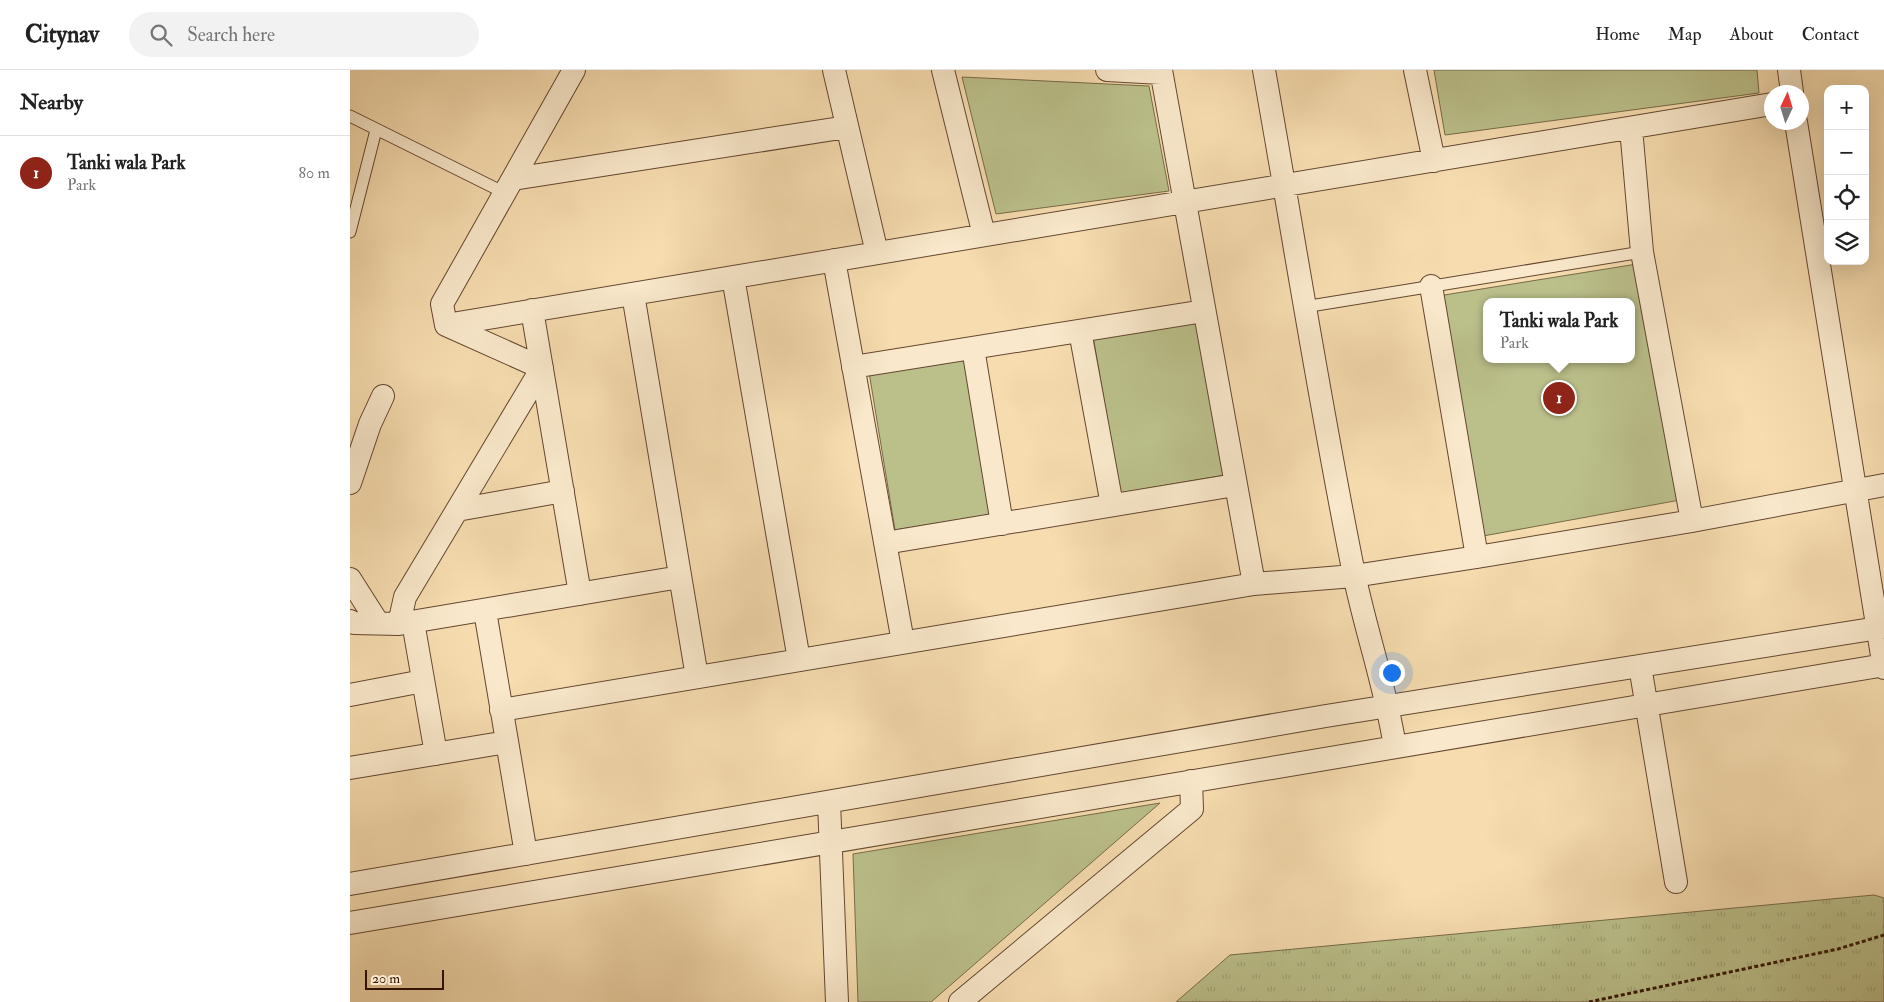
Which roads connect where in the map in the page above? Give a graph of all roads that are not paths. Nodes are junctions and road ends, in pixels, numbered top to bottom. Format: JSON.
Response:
{"nodes":[{"id":1,"x":574,"y":70,"type":"edge"},
{"id":2,"x":834,"y":70,"type":"edge"},
{"id":3,"x":943,"y":70,"type":"edge"},
{"id":4,"x":1107,"y":70,"type":"edge"},
{"id":5,"x":1264,"y":70,"type":"edge"},
{"id":6,"x":1415,"y":70,"type":"edge"},
{"id":7,"x":1789,"y":70,"type":"edge"},
{"id":8,"x":1161,"y":72,"type":"edge"},
{"id":9,"x":1791,"y":85,"type":"edge"},
{"id":10,"x":1764,"y":105,"type":"edge"},
{"id":11,"x":350,"y":116,"type":"edge"},
{"id":12,"x":847,"y":127,"type":"junction"},
{"id":13,"x":1631,"y":128,"type":"junction"},
{"id":14,"x":376,"y":130,"type":"junction"},
{"id":15,"x":1797,"y":130,"type":"edge"},
{"id":16,"x":1434,"y":161,"type":"junction"},
{"id":17,"x":1284,"y":184,"type":"junction"},
{"id":18,"x":509,"y":186,"type":"junction"},
{"id":19,"x":1184,"y":202,"type":"junction"},
{"id":20,"x":350,"y":232,"type":"edge"},
{"id":21,"x":984,"y":236,"type":"junction"},
{"id":22,"x":1642,"y":252,"type":"junction"},
{"id":23,"x":877,"y":253,"type":"junction"},
{"id":24,"x":834,"y":260,"type":"junction"},
{"id":25,"x":733,"y":277,"type":"junction"},
{"id":26,"x":1430,"y":286,"type":"junction"},
{"id":27,"x":633,"y":294,"type":"junction"},
{"id":28,"x":1304,"y":307,"type":"junction"},
{"id":29,"x":532,"y":310,"type":"junction"},
{"id":30,"x":1204,"y":311,"type":"junction"},
{"id":31,"x":446,"y":325,"type":"junction"},
{"id":32,"x":1080,"y":331,"type":"junction"},
{"id":33,"x":973,"y":348,"type":"junction"},
{"id":34,"x":853,"y":367,"type":"junction"},
{"id":35,"x":542,"y":368,"type":"junction"},
{"id":36,"x":383,"y":396,"type":"dead end"},
{"id":37,"x":350,"y":483,"type":"edge"},
{"id":38,"x":1235,"y":484,"type":"junction"},
{"id":39,"x":1884,"y":485,"type":"edge"},
{"id":40,"x":563,"y":491,"type":"junction"},
{"id":41,"x":1855,"y":492,"type":"junction"},
{"id":42,"x":1112,"y":505,"type":"junction"},
{"id":43,"x":457,"y":510,"type":"junction"},
{"id":44,"x":1692,"y":521,"type":"junction"},
{"id":45,"x":1002,"y":524,"type":"junction"},
{"id":46,"x":885,"y":543,"type":"junction"},
{"id":47,"x":1477,"y":557,"type":"junction"},
{"id":48,"x":1354,"y":576,"type":"junction"},
{"id":49,"x":680,"y":577,"type":"junction"},
{"id":50,"x":350,"y":579,"type":"edge"},
{"id":51,"x":1254,"y":584,"type":"junction"},
{"id":52,"x":580,"y":594,"type":"junction"},
{"id":53,"x":484,"y":611,"type":"junction"},
{"id":54,"x":350,"y":620,"type":"edge"},
{"id":55,"x":397,"y":623,"type":"junction"},
{"id":56,"x":1881,"y":628,"type":"edge"},
{"id":57,"x":903,"y":642,"type":"junction"},
{"id":58,"x":799,"y":660,"type":"junction"},
{"id":59,"x":1640,"y":666,"type":"junction"},
{"id":60,"x":1884,"y":666,"type":"edge"},
{"id":61,"x":698,"y":677,"type":"junction"},
{"id":62,"x":423,"y":681,"type":"junction"},
{"id":63,"x":350,"y":695,"type":"edge"},
{"id":64,"x":1646,"y":704,"type":"junction"},
{"id":65,"x":1389,"y":706,"type":"junction"},
{"id":66,"x":501,"y":710,"type":"junction"},
{"id":67,"x":507,"y":742,"type":"junction"},
{"id":68,"x":1395,"y":747,"type":"junction"},
{"id":69,"x":436,"y":754,"type":"junction"},
{"id":70,"x":350,"y":768,"type":"edge"},
{"id":71,"x":1191,"y":781,"type":"junction"},
{"id":72,"x":829,"y":802,"type":"junction"},
{"id":73,"x":831,"y":842,"type":"junction"},
{"id":74,"x":526,"y":854,"type":"junction"},
{"id":75,"x":1676,"y":882,"type":"dead end"},
{"id":76,"x":350,"y":884,"type":"edge"},
{"id":77,"x":350,"y":923,"type":"edge"},
{"id":78,"x":837,"y":1002,"type":"edge"},
{"id":79,"x":960,"y":1002,"type":"edge"}],
"edges":[{"from":1,"to":18,"type":"street"},
{"from":2,"to":12,"type":"street"},
{"from":3,"to":21,"type":"street"},
{"from":4,"to":8,"type":"street"},
{"from":5,"to":17,"type":"street"},
{"from":6,"to":16,"type":"street"},
{"from":7,"to":9,"type":"street"},
{"from":8,"to":19,"type":"street"},
{"from":10,"to":13,"type":"street"},
{"from":11,"to":14,"type":"lane"},
{"from":12,"to":18,"type":"street"},
{"from":12,"to":23,"type":"street"},
{"from":13,"to":16,"type":"street"},
{"from":13,"to":22,"type":"street"},
{"from":14,"to":18,"type":"lane"},
{"from":14,"to":20,"type":"lane"},
{"from":15,"to":41,"type":"street"},
{"from":16,"to":17,"type":"street"},
{"from":17,"to":19,"type":"street"},
{"from":17,"to":28,"type":"street"},
{"from":18,"to":31,"type":"street"},
{"from":19,"to":21,"type":"street"},
{"from":19,"to":30,"type":"street"},
{"from":21,"to":23,"type":"street"},
{"from":22,"to":26,"type":"lane"},
{"from":22,"to":44,"type":"street"},
{"from":23,"to":24,"type":"street"},
{"from":24,"to":25,"type":"street"},
{"from":24,"to":34,"type":"street"},
{"from":25,"to":27,"type":"street"},
{"from":25,"to":58,"type":"street"},
{"from":26,"to":28,"type":"lane"},
{"from":26,"to":47,"type":"street"},
{"from":27,"to":29,"type":"street"},
{"from":27,"to":49,"type":"street"},
{"from":28,"to":48,"type":"street"},
{"from":29,"to":31,"type":"street"},
{"from":29,"to":35,"type":"street"},
{"from":30,"to":32,"type":"street"},
{"from":30,"to":38,"type":"street"},
{"from":31,"to":35,"type":"street"},
{"from":32,"to":33,"type":"street"},
{"from":32,"to":42,"type":"street"},
{"from":33,"to":34,"type":"street"},
{"from":33,"to":45,"type":"street"},
{"from":34,"to":46,"type":"street"},
{"from":35,"to":40,"type":"street"},
{"from":35,"to":43,"type":"street"},
{"from":36,"to":37,"type":"street"},
{"from":38,"to":42,"type":"street"},
{"from":38,"to":51,"type":"street"},
{"from":39,"to":41,"type":"street"},
{"from":40,"to":43,"type":"street"},
{"from":40,"to":52,"type":"street"},
{"from":41,"to":44,"type":"street"},
{"from":41,"to":56,"type":"street"},
{"from":42,"to":45,"type":"street"},
{"from":43,"to":55,"type":"street"},
{"from":44,"to":47,"type":"street"},
{"from":45,"to":46,"type":"street"},
{"from":46,"to":57,"type":"street"},
{"from":47,"to":48,"type":"street"},
{"from":48,"to":51,"type":"street"},
{"from":48,"to":65,"type":"street"},
{"from":49,"to":52,"type":"street"},
{"from":49,"to":61,"type":"street"},
{"from":50,"to":55,"type":"street"},
{"from":51,"to":57,"type":"street"},
{"from":52,"to":53,"type":"street"},
{"from":53,"to":55,"type":"street"},
{"from":53,"to":66,"type":"street"},
{"from":54,"to":55,"type":"street"},
{"from":55,"to":62,"type":"street"},
{"from":56,"to":59,"type":"street"},
{"from":56,"to":60,"type":"street"},
{"from":57,"to":58,"type":"street"},
{"from":58,"to":61,"type":"street"},
{"from":59,"to":64,"type":"street"},
{"from":59,"to":65,"type":"street"},
{"from":60,"to":64,"type":"street"},
{"from":61,"to":66,"type":"street"},
{"from":62,"to":63,"type":"street"},
{"from":62,"to":69,"type":"street"},
{"from":64,"to":68,"type":"street"},
{"from":64,"to":75,"type":"street"},
{"from":65,"to":68,"type":"street"},
{"from":65,"to":72,"type":"street"},
{"from":66,"to":67,"type":"street"},
{"from":67,"to":69,"type":"street"},
{"from":67,"to":74,"type":"street"},
{"from":68,"to":71,"type":"street"},
{"from":69,"to":70,"type":"street"},
{"from":71,"to":73,"type":"street"},
{"from":71,"to":79,"type":"street"},
{"from":72,"to":73,"type":"street"},
{"from":72,"to":74,"type":"street"},
{"from":73,"to":77,"type":"street"},
{"from":73,"to":78,"type":"street"},
{"from":74,"to":76,"type":"street"}]}
